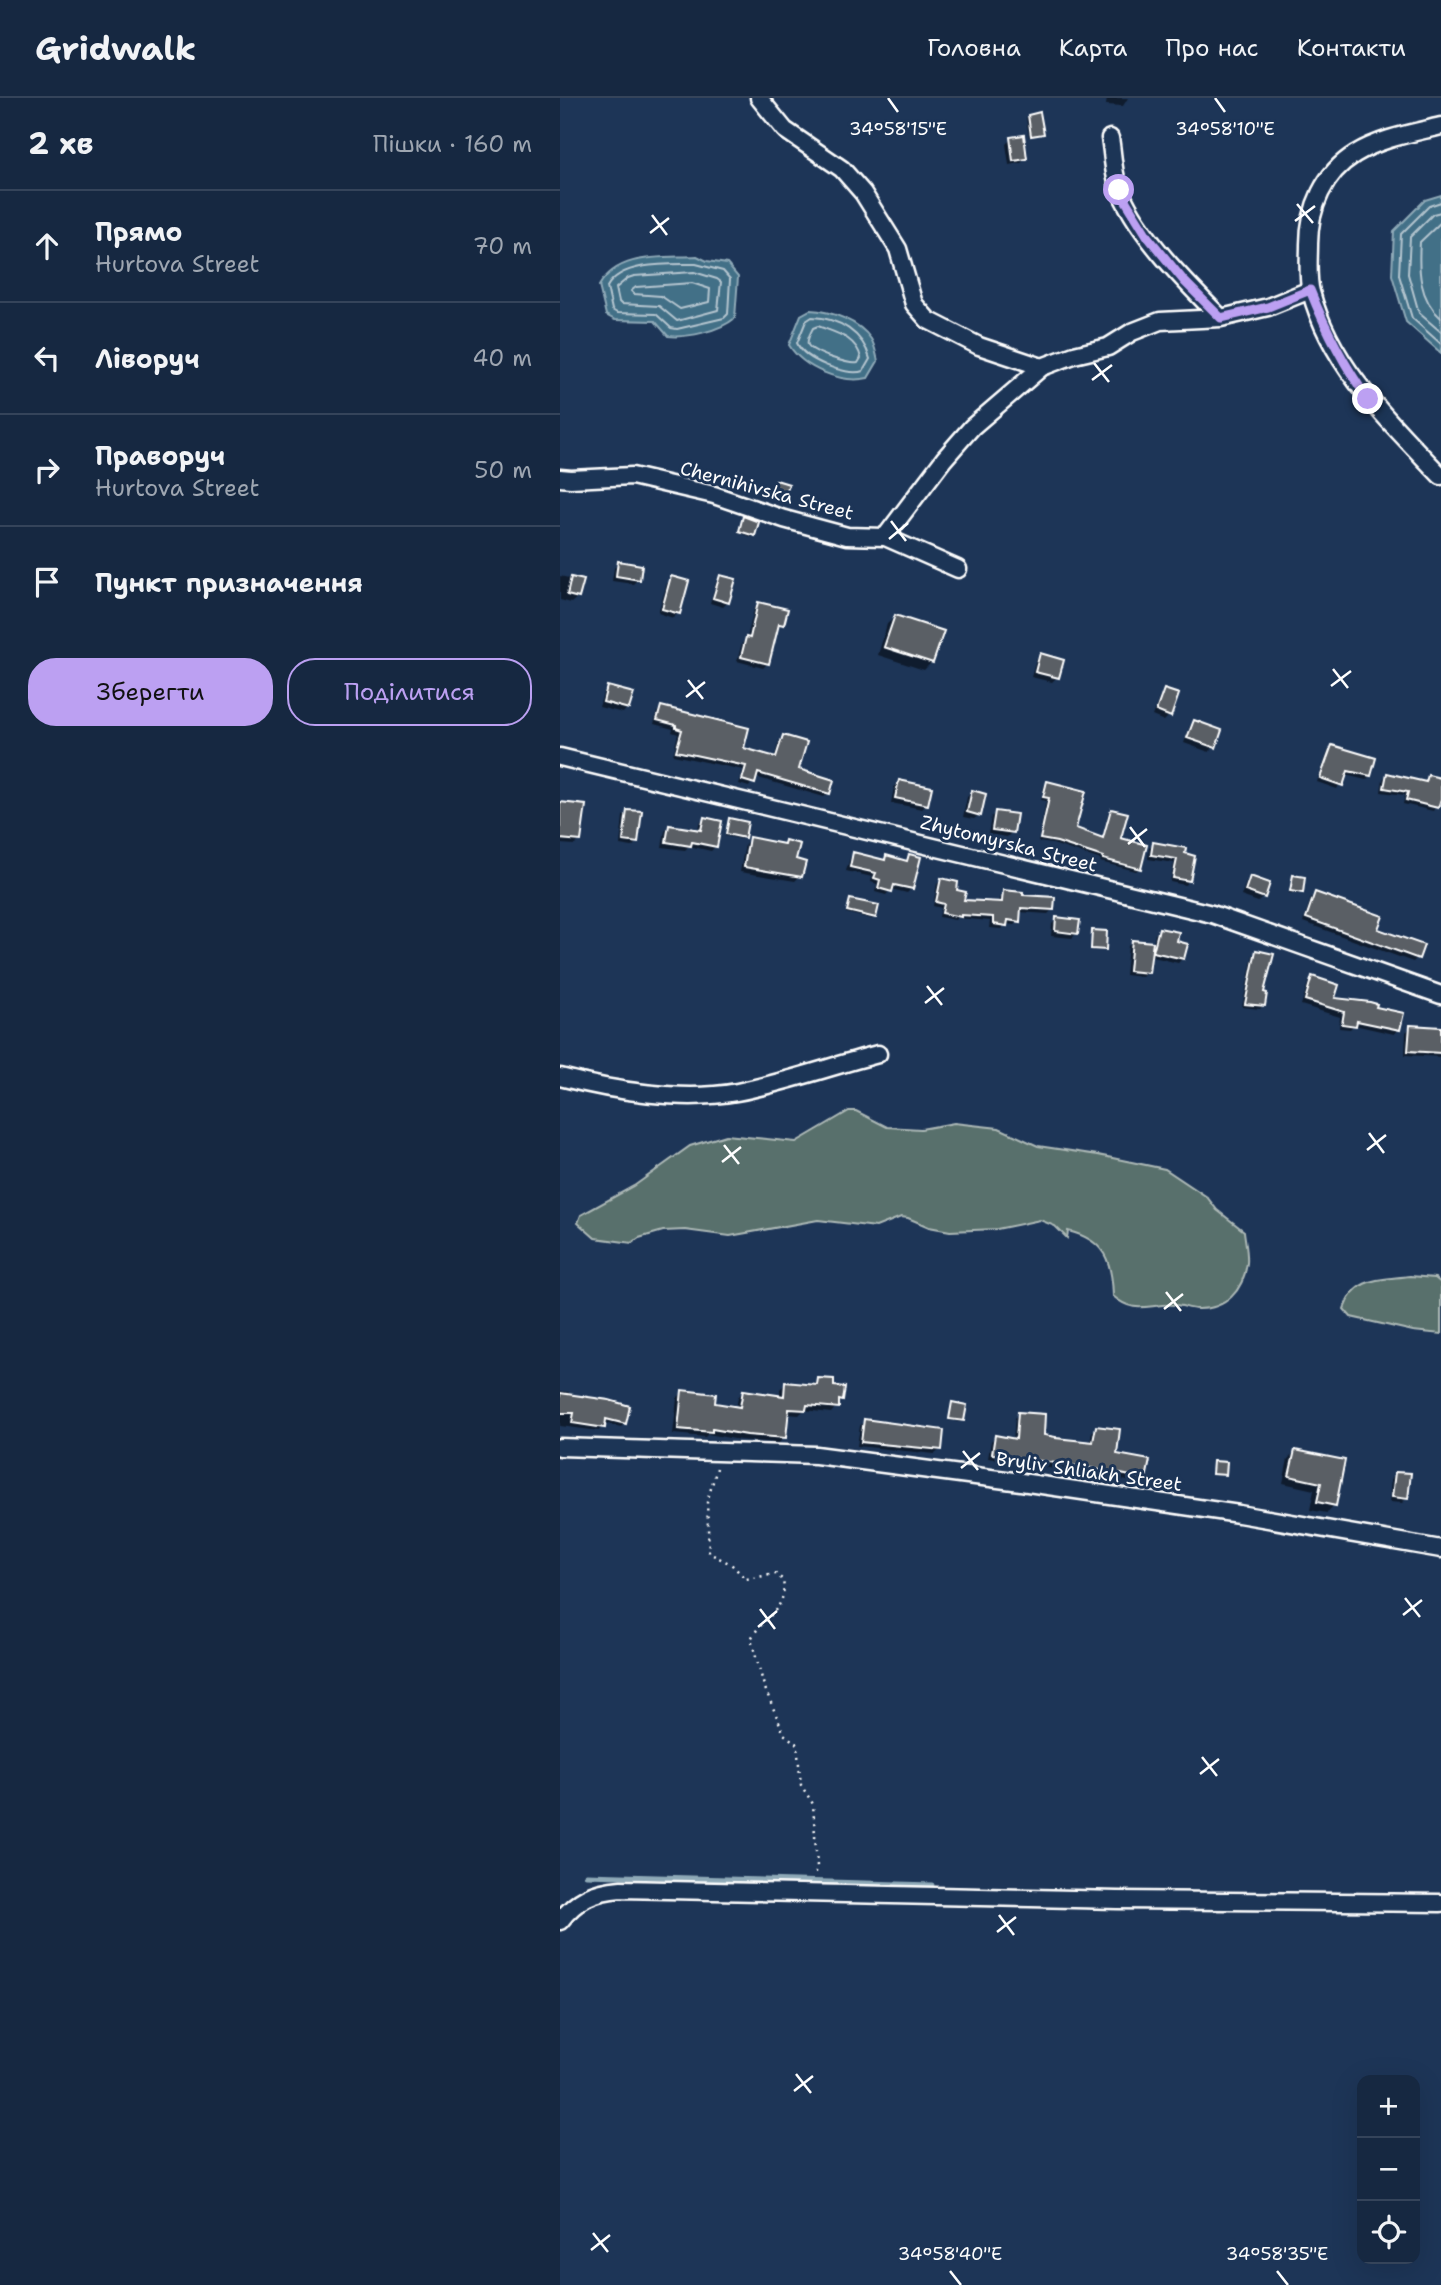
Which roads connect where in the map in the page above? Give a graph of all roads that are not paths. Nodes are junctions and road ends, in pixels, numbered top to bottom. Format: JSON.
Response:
{"nodes":[{"id":1,"x":759,"y":98,"type":"edge"},
{"id":2,"x":1441,"y":125,"type":"edge"},
{"id":3,"x":1110,"y":138,"type":"dead end"},
{"id":4,"x":1310,"y":290,"type":"junction"},
{"id":5,"x":1221,"y":318,"type":"junction"},
{"id":6,"x":1042,"y":367,"type":"junction"},
{"id":7,"x":1441,"y":477,"type":"edge"},
{"id":8,"x":560,"y":478,"type":"edge"},
{"id":9,"x":886,"y":537,"type":"junction"},
{"id":10,"x":958,"y":569,"type":"dead end"},
{"id":11,"x":560,"y":757,"type":"edge"},
{"id":12,"x":1441,"y":995,"type":"edge"},
{"id":13,"x":878,"y":1054,"type":"dead end"},
{"id":14,"x":560,"y":1077,"type":"edge"},
{"id":15,"x":560,"y":1447,"type":"edge"},
{"id":16,"x":1441,"y":1549,"type":"edge"},
{"id":17,"x":1441,"y":1903,"type":"edge"},
{"id":18,"x":560,"y":1921,"type":"edge"}],
"edges":[{"from":1,"to":6,"type":"street"},
{"from":2,"to":4,"type":"street"},
{"from":3,"to":5,"type":"street"},
{"from":4,"to":5,"type":"street"},
{"from":4,"to":7,"type":"street"},
{"from":5,"to":6,"type":"street"},
{"from":6,"to":9,"type":"street"},
{"from":8,"to":9,"type":"street","name":"Chernihivska Street"},
{"from":9,"to":10,"type":"street","name":"Chernihivska Street"},
{"from":11,"to":12,"type":"street","name":"Zhytomyrska Street"},
{"from":13,"to":14,"type":"street"},
{"from":15,"to":16,"type":"street","name":"Bryliv Shliakh Street"},
{"from":17,"to":18,"type":"street"}]}
